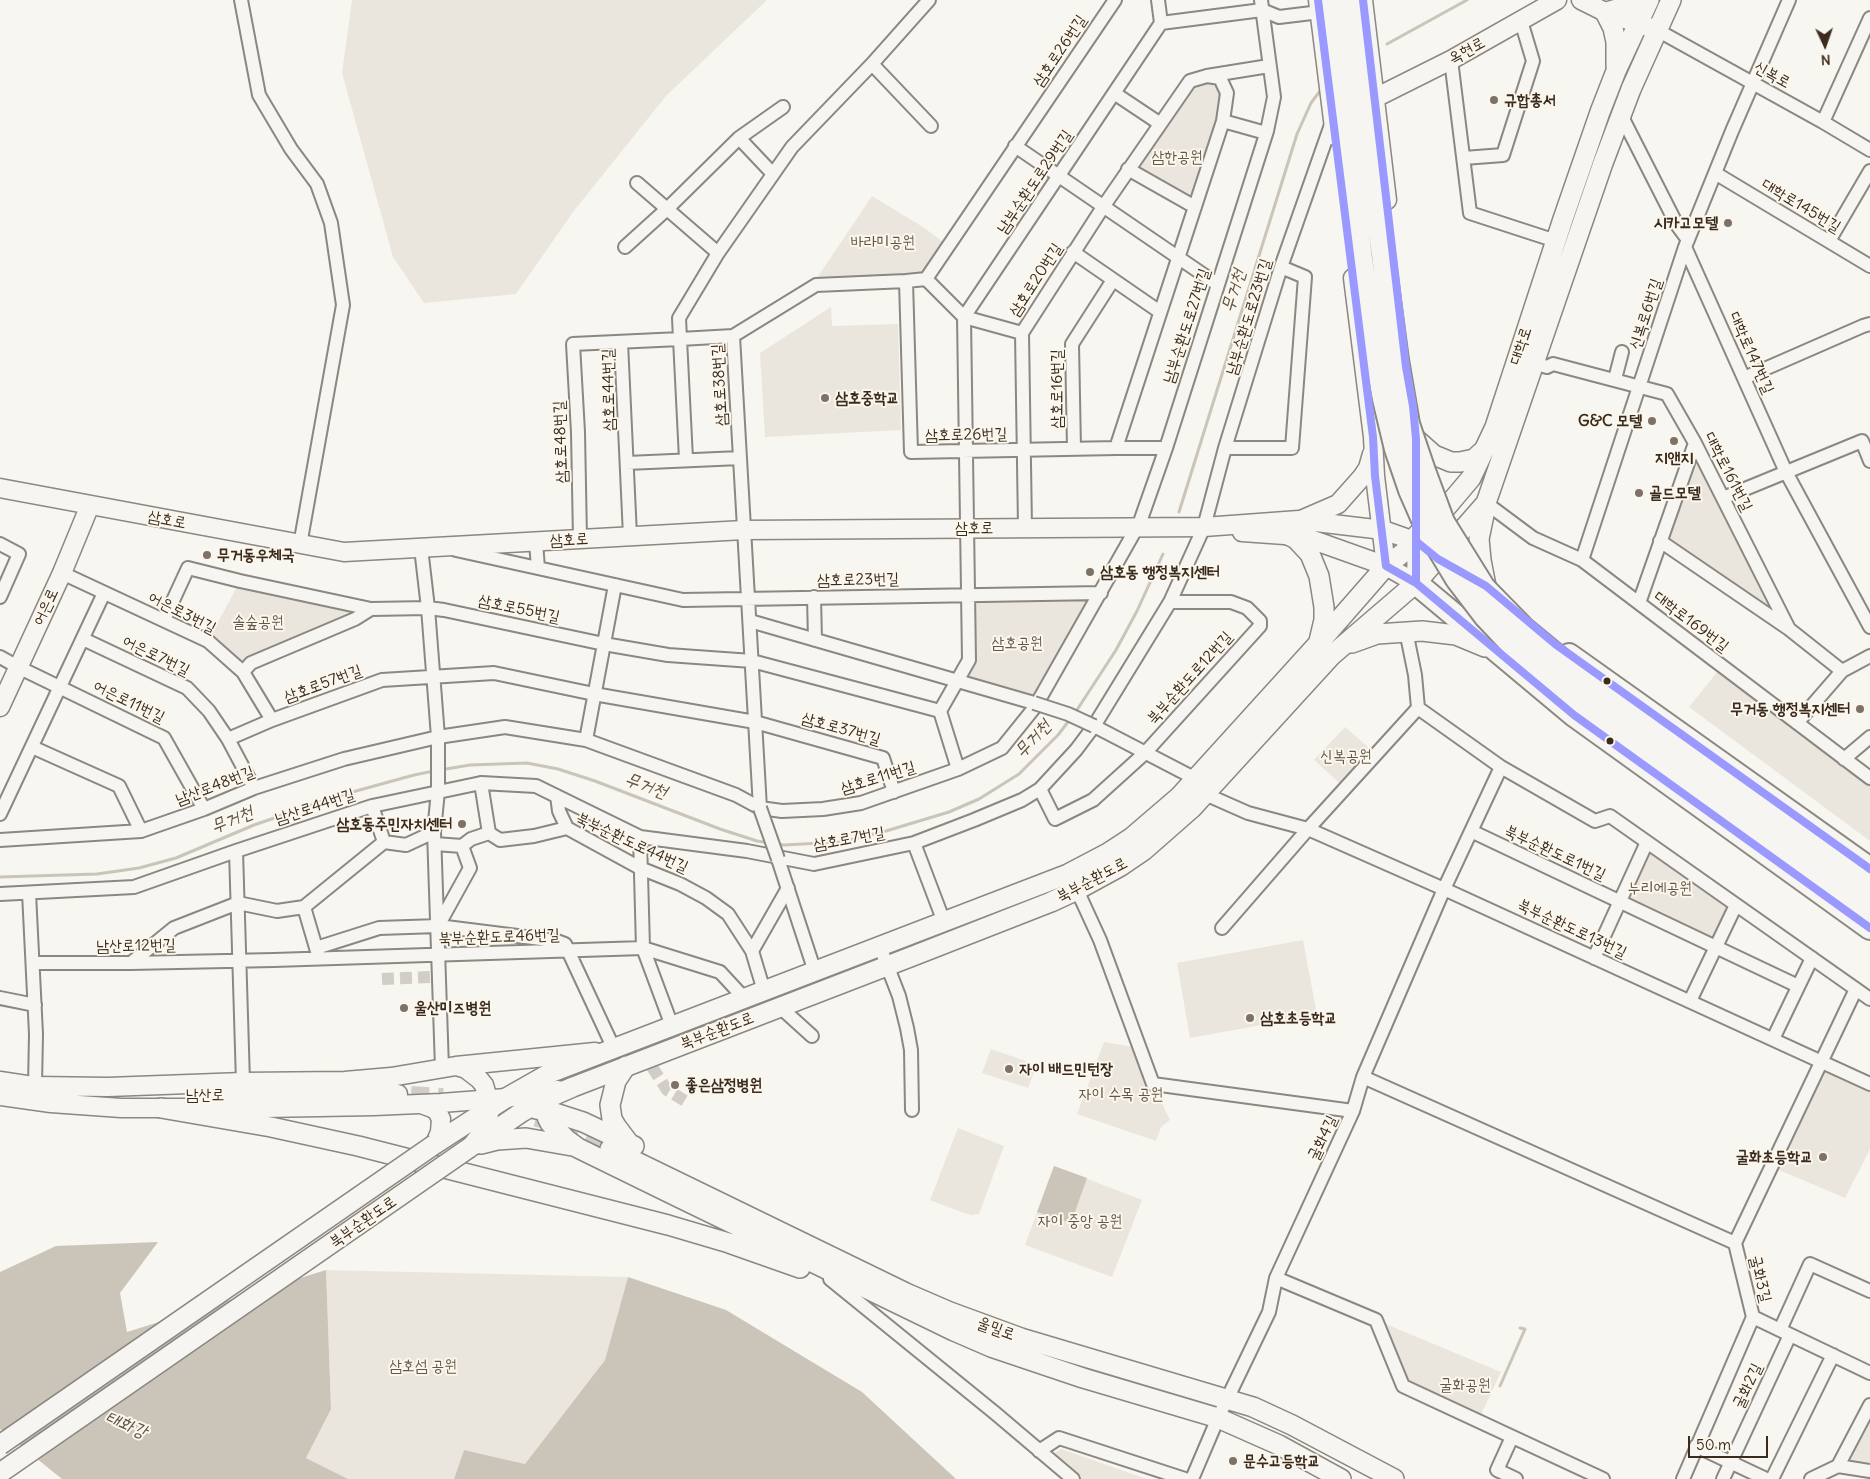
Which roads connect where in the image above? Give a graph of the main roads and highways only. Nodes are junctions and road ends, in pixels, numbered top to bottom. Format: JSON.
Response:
{"nodes":[{"id":1,"x":1350,"y":0,"type":"edge"},
{"id":2,"x":1363,"y":0,"type":"edge"},
{"id":3,"x":1557,"y":0,"type":"edge"},
{"id":4,"x":1580,"y":0,"type":"edge"},
{"id":5,"x":1641,"y":0,"type":"edge"},
{"id":6,"x":1649,"y":0,"type":"edge"},
{"id":7,"x":1671,"y":0,"type":"edge"},
{"id":8,"x":1323,"y":4,"type":"edge"},
{"id":9,"x":1605,"y":12,"type":"junction"},
{"id":10,"x":1639,"y":23,"type":"junction"},
{"id":11,"x":1658,"y":30,"type":"junction"},
{"id":12,"x":1616,"y":71,"type":"junction"},
{"id":13,"x":1375,"y":98,"type":"junction"},
{"id":14,"x":1416,"y":439,"type":"junction"},
{"id":15,"x":1374,"y":446,"type":"junction"},
{"id":16,"x":1486,"y":447,"type":"junction"},
{"id":17,"x":0,"y":488,"type":"edge"},
{"id":18,"x":1486,"y":503,"type":"junction"},
{"id":19,"x":90,"y":505,"type":"junction"},
{"id":20,"x":1294,"y":528,"type":"junction"},
{"id":21,"x":1383,"y":530,"type":"junction"},
{"id":22,"x":1417,"y":542,"type":"junction"},
{"id":23,"x":1438,"y":559,"type":"junction"},
{"id":24,"x":1386,"y":566,"type":"junction"},
{"id":25,"x":1416,"y":583,"type":"junction"},
{"id":26,"x":1486,"y":586,"type":"junction"},
{"id":27,"x":1318,"y":645,"type":"junction"},
{"id":28,"x":1342,"y":647,"type":"junction"},
{"id":29,"x":1504,"y":658,"type":"junction"},
{"id":30,"x":0,"y":707,"type":"edge"},
{"id":31,"x":1200,"y":786,"type":"junction"},
{"id":32,"x":1870,"y":869,"type":"edge"},
{"id":33,"x":1870,"y":887,"type":"edge"},
{"id":34,"x":1870,"y":910,"type":"edge"},
{"id":35,"x":1870,"y":928,"type":"edge"},
{"id":36,"x":614,"y":1049,"type":"junction"},
{"id":37,"x":569,"y":1066,"type":"junction"},
{"id":38,"x":626,"y":1066,"type":"junction"},
{"id":39,"x":449,"y":1067,"type":"junction"},
{"id":40,"x":0,"y":1081,"type":"edge"},
{"id":41,"x":35,"y":1086,"type":"junction"},
{"id":42,"x":0,"y":1096,"type":"edge"},
{"id":43,"x":416,"y":1099,"type":"junction"},
{"id":44,"x":543,"y":1102,"type":"junction"},
{"id":45,"x":493,"y":1105,"type":"junction"},
{"id":46,"x":161,"y":1108,"type":"junction"},
{"id":47,"x":435,"y":1144,"type":"junction"},
{"id":48,"x":630,"y":1145,"type":"junction"},
{"id":49,"x":469,"y":1148,"type":"junction"},
{"id":50,"x":578,"y":1148,"type":"junction"},
{"id":51,"x":610,"y":1149,"type":"tunnel mouth"},
{"id":52,"x":899,"y":1304,"type":"junction"},
{"id":53,"x":1078,"y":1356,"type":"junction"},
{"id":54,"x":0,"y":1445,"type":"edge"},
{"id":55,"x":0,"y":1474,"type":"edge"},
{"id":56,"x":1341,"y":1479,"type":"edge"},
{"id":57,"x":1394,"y":1479,"type":"edge"}],
"edges":[{"from":1,"to":33,"type":"highway","bridge":true},
{"from":2,"to":13,"type":"main road"},
{"from":3,"to":13,"type":"main road","name":"옥현로"},
{"from":4,"to":9,"type":"main road"},
{"from":5,"to":9,"type":"main road"},
{"from":6,"to":10,"type":"main road","name":"대학로"},
{"from":7,"to":11,"type":"main road","name":"대학로"},
{"from":8,"to":15,"type":"main road"},
{"from":8,"to":34,"type":"highway","bridge":true},
{"from":9,"to":10,"type":"main road"},
{"from":9,"to":12,"type":"main road"},
{"from":10,"to":11,"type":"main road"},
{"from":10,"to":12,"type":"main road","name":"대학로"},
{"from":11,"to":18,"type":"main road","name":"대학로"},
{"from":12,"to":16,"type":"main road","name":"대학로"},
{"from":13,"to":14,"type":"main road"},
{"from":14,"to":16,"type":"main road"},
{"from":14,"to":22,"type":"main road"},
{"from":15,"to":20,"type":"main road"},
{"from":15,"to":21,"type":"main road"},
{"from":16,"to":22,"type":"main road","name":"대학로"},
{"from":17,"to":19,"type":"main road","name":"삼호로"},
{"from":18,"to":23,"type":"main road","name":"대학로"},
{"from":18,"to":26,"type":"main road"},
{"from":19,"to":20,"type":"main road","name":"삼호로"},
{"from":19,"to":30,"type":"main road","name":"어은로"},
{"from":20,"to":21,"type":"main road"},
{"from":20,"to":24,"type":"main road"},
{"from":20,"to":27,"type":"main road"},
{"from":21,"to":22,"type":"main road"},
{"from":21,"to":24,"type":"main road"},
{"from":22,"to":23,"type":"main road"},
{"from":22,"to":24,"type":"main road","name":"대학로"},
{"from":22,"to":25,"type":"main road"},
{"from":23,"to":25,"type":"main road","name":"대학로"},
{"from":23,"to":26,"type":"highway"},
{"from":24,"to":25,"type":"main road"},
{"from":24,"to":27,"type":"main road","name":"대학로"},
{"from":25,"to":28,"type":"main road","name":"북부순환도로"},
{"from":25,"to":29,"type":"highway"},
{"from":26,"to":32,"type":"highway"},
{"from":27,"to":31,"type":"main road","name":"북부순환도로"},
{"from":28,"to":29,"type":"main road"},
{"from":28,"to":31,"type":"main road","name":"북부순환도로"},
{"from":29,"to":35,"type":"highway"},
{"from":31,"to":36,"type":"main road","name":"북부순환도로"},
{"from":31,"to":38,"type":"main road","name":"북부순환도로"},
{"from":36,"to":37,"type":"main road","name":"북부순환도로"},
{"from":36,"to":39,"type":"main road"},
{"from":37,"to":44,"type":"main road"},
{"from":37,"to":45,"type":"main road","name":"북부순환도로"},
{"from":38,"to":44,"type":"main road","name":"북부순환도로"},
{"from":38,"to":48,"type":"main road"},
{"from":39,"to":41,"type":"main road"},
{"from":39,"to":45,"type":"main road"},
{"from":40,"to":41,"type":"main road","name":"남산로"},
{"from":41,"to":43,"type":"main road","name":"남산로"},
{"from":42,"to":46,"type":"main road"},
{"from":43,"to":45,"type":"main road"},
{"from":43,"to":46,"type":"main road"},
{"from":43,"to":47,"type":"main road"},
{"from":44,"to":45,"type":"main road"},
{"from":44,"to":45,"type":"main road"},
{"from":44,"to":48,"type":"main road"},
{"from":44,"to":49,"type":"main road","name":"북부순환도로"},
{"from":44,"to":50,"type":"main road"},
{"from":45,"to":47,"type":"main road","name":"북부순환도로"},
{"from":45,"to":49,"type":"main road"},
{"from":46,"to":52,"type":"main road"},
{"from":47,"to":54,"type":"main road","name":"북부순환도로","bridge":true},
{"from":48,"to":53,"type":"main road"},
{"from":49,"to":50,"type":"main road"},
{"from":49,"to":55,"type":"main road","name":"북부순환도로","bridge":true},
{"from":50,"to":52,"type":"main road"},
{"from":51,"to":53,"type":"main road","name":"울밀로"},
{"from":52,"to":56,"type":"main road","name":"울밀로"},
{"from":53,"to":57,"type":"main road","name":"울밀로"}]}
